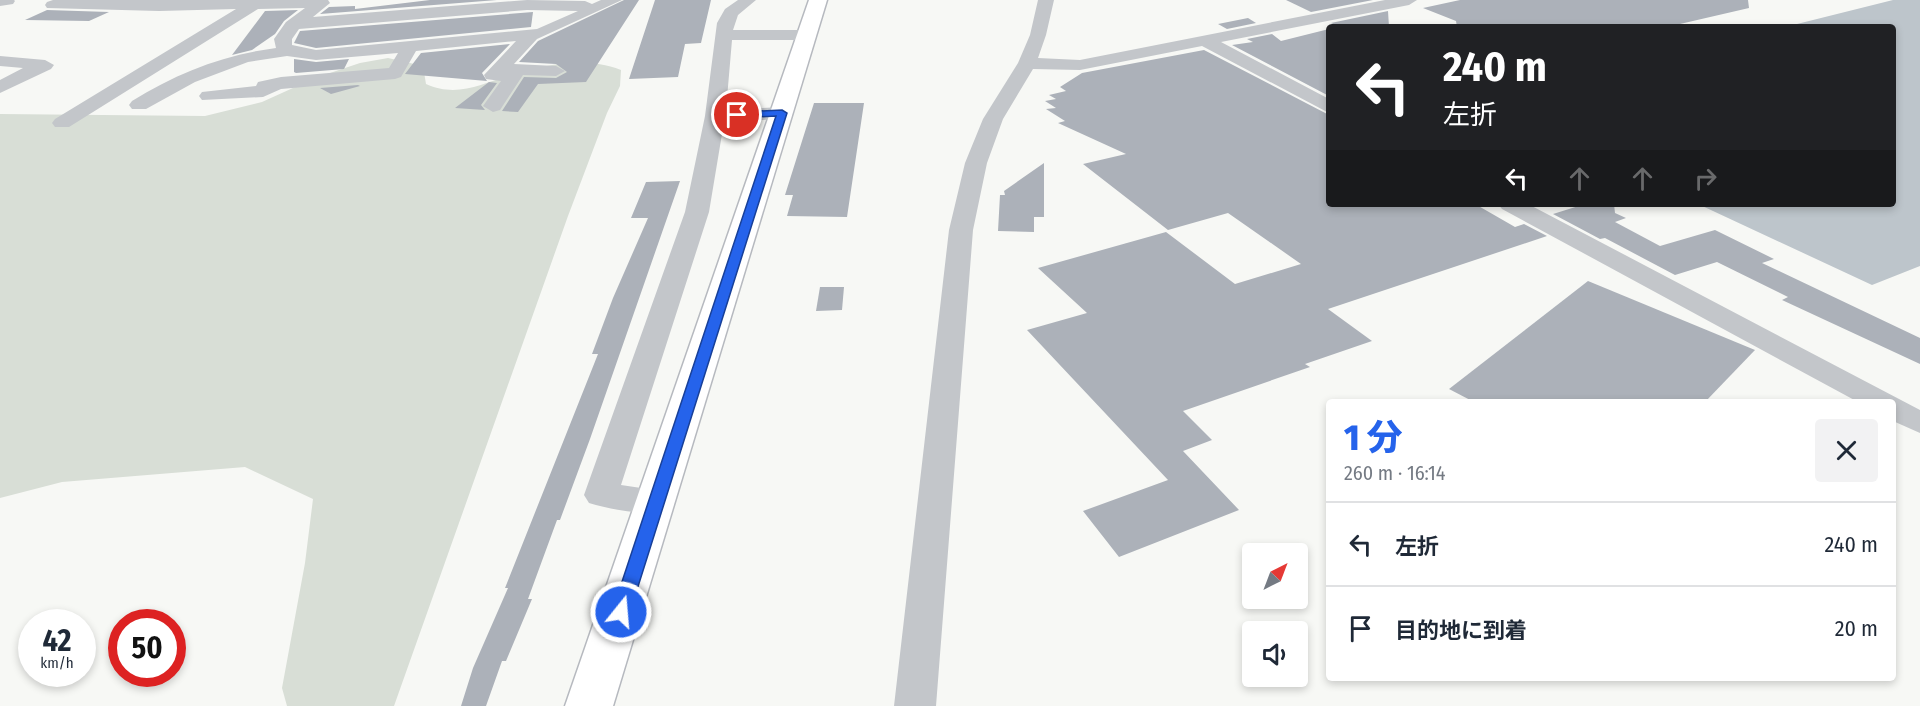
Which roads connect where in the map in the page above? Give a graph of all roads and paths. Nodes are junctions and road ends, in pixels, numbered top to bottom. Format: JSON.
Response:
{"nodes":[{"id":1,"x":614,"y":0,"type":"edge"},
{"id":2,"x":748,"y":0,"type":"edge"},
{"id":3,"x":818,"y":0,"type":"edge"},
{"id":4,"x":1046,"y":0,"type":"edge"},
{"id":5,"x":1405,"y":0,"type":"edge"},
{"id":6,"x":163,"y":3,"type":"edge"},
{"id":7,"x":255,"y":4,"type":"junction"},
{"id":8,"x":53,"y":5,"type":"dead end"},
{"id":9,"x":135,"y":17,"type":"dead end"},
{"id":10,"x":294,"y":24,"type":"junction"},
{"id":11,"x":384,"y":31,"type":"dead end"},
{"id":12,"x":532,"y":35,"type":"junction"},
{"id":13,"x":724,"y":35,"type":"junction"},
{"id":14,"x":807,"y":35,"type":"junction"},
{"id":15,"x":1204,"y":40,"type":"junction"},
{"id":16,"x":410,"y":46,"type":"junction"},
{"id":17,"x":289,"y":50,"type":"junction"},
{"id":18,"x":0,"y":62,"type":"edge"},
{"id":19,"x":1027,"y":63,"type":"junction"},
{"id":20,"x":499,"y":69,"type":"junction"},
{"id":21,"x":556,"y":71,"type":"dead end"},
{"id":22,"x":2,"y":85,"type":"edge"},
{"id":23,"x":209,"y":96,"type":"dead end"},
{"id":24,"x":139,"y":105,"type":"dead end"},
{"id":25,"x":1326,"y":105,"type":"edge"},
{"id":26,"x":493,"y":106,"type":"dead end"},
{"id":27,"x":782,"y":113,"type":"junction"},
{"id":28,"x":715,"y":116,"type":"junction"},
{"id":29,"x":62,"y":123,"type":"dead end"},
{"id":30,"x":1516,"y":207,"type":"edge"},
{"id":31,"x":1875,"y":399,"type":"edge"},
{"id":32,"x":1896,"y":410,"type":"edge"},
{"id":33,"x":1920,"y":423,"type":"edge"},
{"id":34,"x":656,"y":501,"type":"junction"},
{"id":35,"x":589,"y":706,"type":"edge"},
{"id":36,"x":915,"y":706,"type":"edge"}],
"edges":[{"from":1,"to":12,"type":"street"},
{"from":2,"to":13,"type":"street"},
{"from":3,"to":14,"type":"main road"},
{"from":4,"to":19,"type":"street"},
{"from":5,"to":15,"type":"street"},
{"from":6,"to":7,"type":"street"},
{"from":6,"to":8,"type":"street"},
{"from":6,"to":9,"type":"street"},
{"from":7,"to":10,"type":"street"},
{"from":7,"to":29,"type":"street"},
{"from":10,"to":11,"type":"street"},
{"from":10,"to":17,"type":"street"},
{"from":12,"to":16,"type":"street"},
{"from":12,"to":20,"type":"street"},
{"from":13,"to":14,"type":"street"},
{"from":13,"to":28,"type":"street"},
{"from":14,"to":27,"type":"main road"},
{"from":15,"to":19,"type":"street"},
{"from":15,"to":25,"type":"street"},
{"from":16,"to":17,"type":"street"},
{"from":16,"to":23,"type":"street"},
{"from":17,"to":24,"type":"street"},
{"from":18,"to":22,"type":"street"},
{"from":19,"to":36,"type":"street"},
{"from":20,"to":21,"type":"street"},
{"from":20,"to":26,"type":"street"},
{"from":27,"to":28,"type":"street"},
{"from":27,"to":34,"type":"main road"},
{"from":28,"to":34,"type":"street"},
{"from":30,"to":31,"type":"street"},
{"from":32,"to":33,"type":"street"},
{"from":34,"to":35,"type":"main road"}]}
